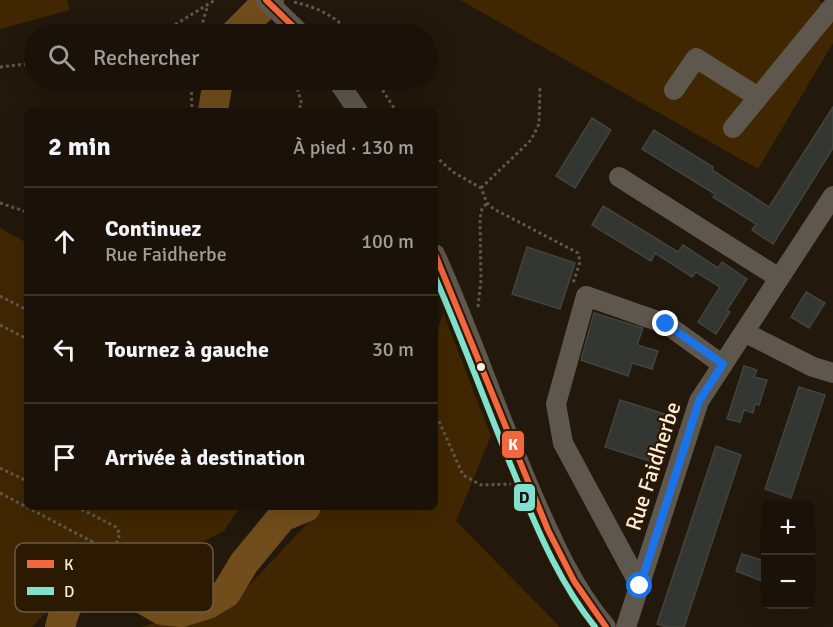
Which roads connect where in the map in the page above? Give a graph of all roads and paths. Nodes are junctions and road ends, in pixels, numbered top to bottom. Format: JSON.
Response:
{"nodes":[{"id":1,"x":215,"y":0,"type":"edge"},
{"id":2,"x":276,"y":4,"type":"edge"},
{"id":3,"x":207,"y":6,"type":"junction"},
{"id":4,"x":833,"y":6,"type":"edge"},
{"id":5,"x":177,"y":24,"type":"edge"},
{"id":6,"x":202,"y":24,"type":"edge"},
{"id":7,"x":293,"y":24,"type":"edge"},
{"id":8,"x":342,"y":24,"type":"edge"},
{"id":9,"x":24,"y":64,"type":"edge"},
{"id":10,"x":0,"y":67,"type":"edge"},
{"id":11,"x":540,"y":88,"type":"dead end"},
{"id":12,"x":191,"y":90,"type":"edge"},
{"id":13,"x":298,"y":90,"type":"edge"},
{"id":14,"x":344,"y":90,"type":"edge"},
{"id":15,"x":382,"y":90,"type":"edge"},
{"id":16,"x":674,"y":90,"type":"dead end"},
{"id":17,"x":758,"y":98,"type":"junction"},
{"id":18,"x":192,"y":108,"type":"edge"},
{"id":19,"x":298,"y":108,"type":"edge"},
{"id":20,"x":356,"y":108,"type":"edge"},
{"id":21,"x":394,"y":108,"type":"edge"},
{"id":22,"x":733,"y":128,"type":"dead end"},
{"id":23,"x":438,"y":159,"type":"edge"},
{"id":24,"x":619,"y":177,"type":"dead end"},
{"id":25,"x":481,"y":188,"type":"junction"},
{"id":26,"x":487,"y":203,"type":"junction"},
{"id":27,"x":0,"y":204,"type":"edge"},
{"id":28,"x":830,"y":206,"type":"edge"},
{"id":29,"x":24,"y":211,"type":"edge"},
{"id":30,"x":438,"y":261,"type":"edge"},
{"id":31,"x":779,"y":278,"type":"junction"},
{"id":32,"x":0,"y":296,"type":"edge"},
{"id":33,"x":586,"y":296,"type":"junction"},
{"id":34,"x":473,"y":299,"type":"dead end"},
{"id":35,"x":24,"y":308,"type":"edge"},
{"id":36,"x":0,"y":325,"type":"edge"},
{"id":37,"x":744,"y":332,"type":"junction"},
{"id":38,"x":24,"y":337,"type":"edge"},
{"id":39,"x":723,"y":364,"type":"junction"},
{"id":40,"x":833,"y":373,"type":"edge"},
{"id":41,"x":438,"y":419,"type":"edge"},
{"id":42,"x":0,"y":468,"type":"edge"},
{"id":43,"x":24,"y":480,"type":"edge"},
{"id":44,"x":528,"y":484,"type":"junction"},
{"id":45,"x":0,"y":494,"type":"edge"},
{"id":46,"x":24,"y":506,"type":"edge"},
{"id":47,"x":31,"y":510,"type":"edge"},
{"id":48,"x":83,"y":510,"type":"edge"},
{"id":49,"x":94,"y":543,"type":"edge"},
{"id":50,"x":116,"y":543,"type":"edge"},
{"id":51,"x":640,"y":586,"type":"junction"},
{"id":52,"x":606,"y":627,"type":"edge"},
{"id":53,"x":626,"y":627,"type":"edge"}],
"edges":[{"from":1,"to":3,"type":"path"},
{"from":2,"to":7,"type":"street"},
{"from":2,"to":8,"type":"path"},
{"from":3,"to":5,"type":"path"},
{"from":3,"to":6,"type":"path"},
{"from":4,"to":17,"type":"street"},
{"from":9,"to":10,"type":"path"},
{"from":11,"to":25,"type":"path"},
{"from":12,"to":18,"type":"path"},
{"from":13,"to":19,"type":"path"},
{"from":14,"to":20,"type":"street"},
{"from":15,"to":21,"type":"path"},
{"from":16,"to":17,"type":"street"},
{"from":17,"to":22,"type":"street"},
{"from":23,"to":25,"type":"path"},
{"from":24,"to":31,"type":"street"},
{"from":25,"to":26,"type":"path"},
{"from":26,"to":33,"type":"path"},
{"from":26,"to":34,"type":"path"},
{"from":27,"to":29,"type":"path"},
{"from":28,"to":31,"type":"street","name":"Rue Faidherbe"},
{"from":30,"to":44,"type":"street"},
{"from":31,"to":37,"type":"street","name":"Rue Faidherbe"},
{"from":32,"to":35,"type":"path"},
{"from":33,"to":39,"type":"street"},
{"from":33,"to":51,"type":"street"},
{"from":36,"to":38,"type":"path"},
{"from":37,"to":39,"type":"street","name":"Rue Faidherbe"},
{"from":37,"to":40,"type":"street"},
{"from":39,"to":51,"type":"street","name":"Rue Faidherbe"},
{"from":41,"to":44,"type":"path"},
{"from":42,"to":43,"type":"path"},
{"from":44,"to":52,"type":"street"},
{"from":45,"to":46,"type":"path"},
{"from":47,"to":49,"type":"path"},
{"from":48,"to":50,"type":"path"},
{"from":51,"to":53,"type":"street","name":"Rue Faidherbe"}]}
